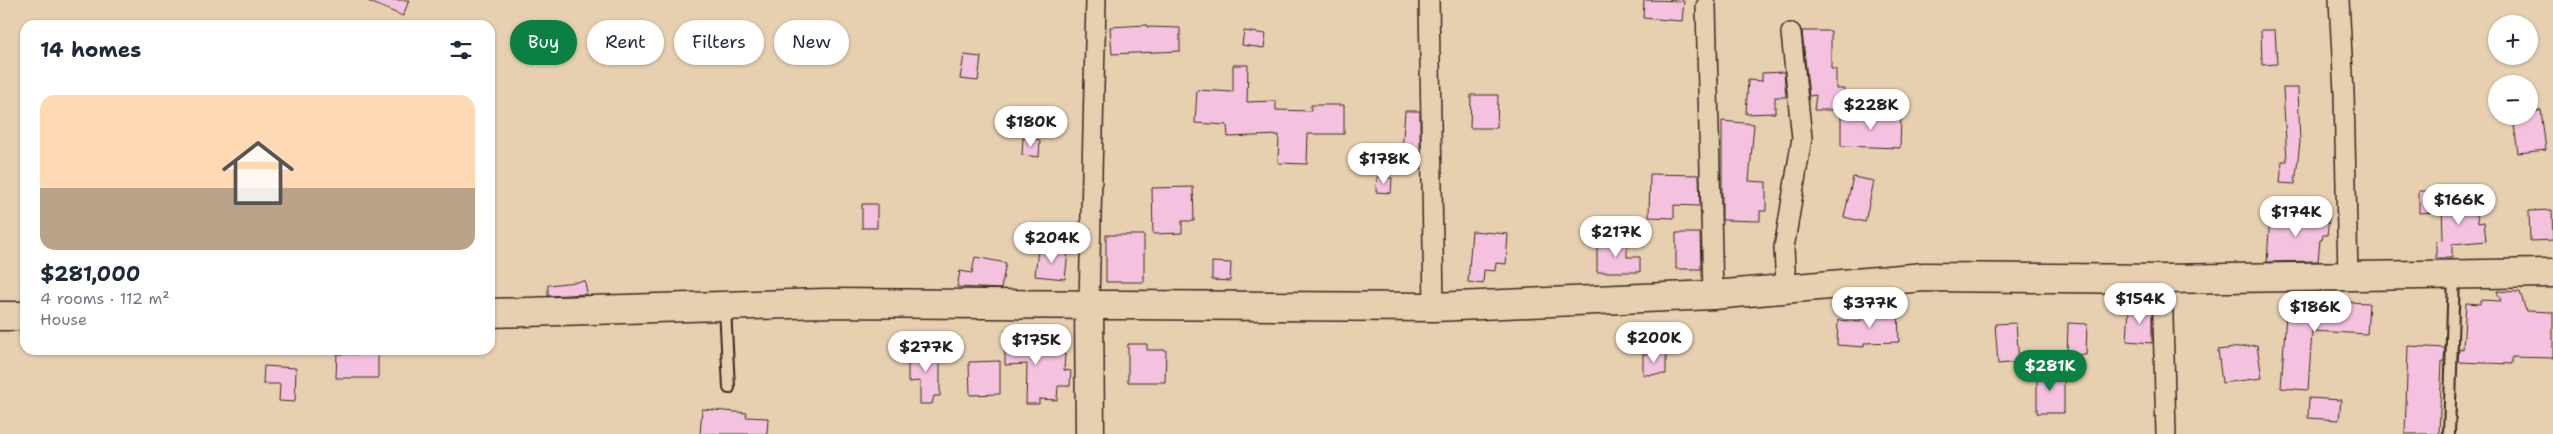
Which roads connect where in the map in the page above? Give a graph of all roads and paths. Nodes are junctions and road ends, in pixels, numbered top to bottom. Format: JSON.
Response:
{"nodes":[{"id":1,"x":1096,"y":0,"type":"edge"},
{"id":2,"x":1429,"y":0,"type":"edge"},
{"id":3,"x":2339,"y":0,"type":"edge"},
{"id":4,"x":1706,"y":6,"type":"dead end"},
{"id":5,"x":1791,"y":32,"type":"dead end"},
{"id":6,"x":2553,"y":273,"type":"edge"},
{"id":7,"x":2454,"y":275,"type":"junction"},
{"id":8,"x":2348,"y":277,"type":"junction"},
{"id":9,"x":2162,"y":279,"type":"junction"},
{"id":10,"x":1786,"y":288,"type":"junction"},
{"id":11,"x":1713,"y":295,"type":"junction"},
{"id":12,"x":1090,"y":304,"type":"junction"},
{"id":13,"x":725,"y":306,"type":"junction"},
{"id":14,"x":1434,"y":307,"type":"junction"},
{"id":15,"x":495,"y":313,"type":"edge"},
{"id":16,"x":0,"y":316,"type":"edge"},
{"id":17,"x":20,"y":316,"type":"edge"},
{"id":18,"x":729,"y":388,"type":"dead end"},
{"id":19,"x":1090,"y":434,"type":"edge"},
{"id":20,"x":2166,"y":434,"type":"edge"},
{"id":21,"x":2449,"y":434,"type":"edge"}],
"edges":[{"from":1,"to":12,"type":"street"},
{"from":2,"to":14,"type":"street"},
{"from":3,"to":8,"type":"street"},
{"from":4,"to":11,"type":"street"},
{"from":5,"to":10,"type":"street"},
{"from":6,"to":7,"type":"street"},
{"from":7,"to":8,"type":"street"},
{"from":7,"to":21,"type":"lane"},
{"from":8,"to":9,"type":"street"},
{"from":9,"to":10,"type":"street"},
{"from":9,"to":20,"type":"street"},
{"from":10,"to":11,"type":"street"},
{"from":11,"to":14,"type":"street"},
{"from":12,"to":13,"type":"street"},
{"from":12,"to":14,"type":"street"},
{"from":12,"to":19,"type":"street"},
{"from":13,"to":15,"type":"street"},
{"from":13,"to":18,"type":"lane"},
{"from":16,"to":17,"type":"street"}]}
